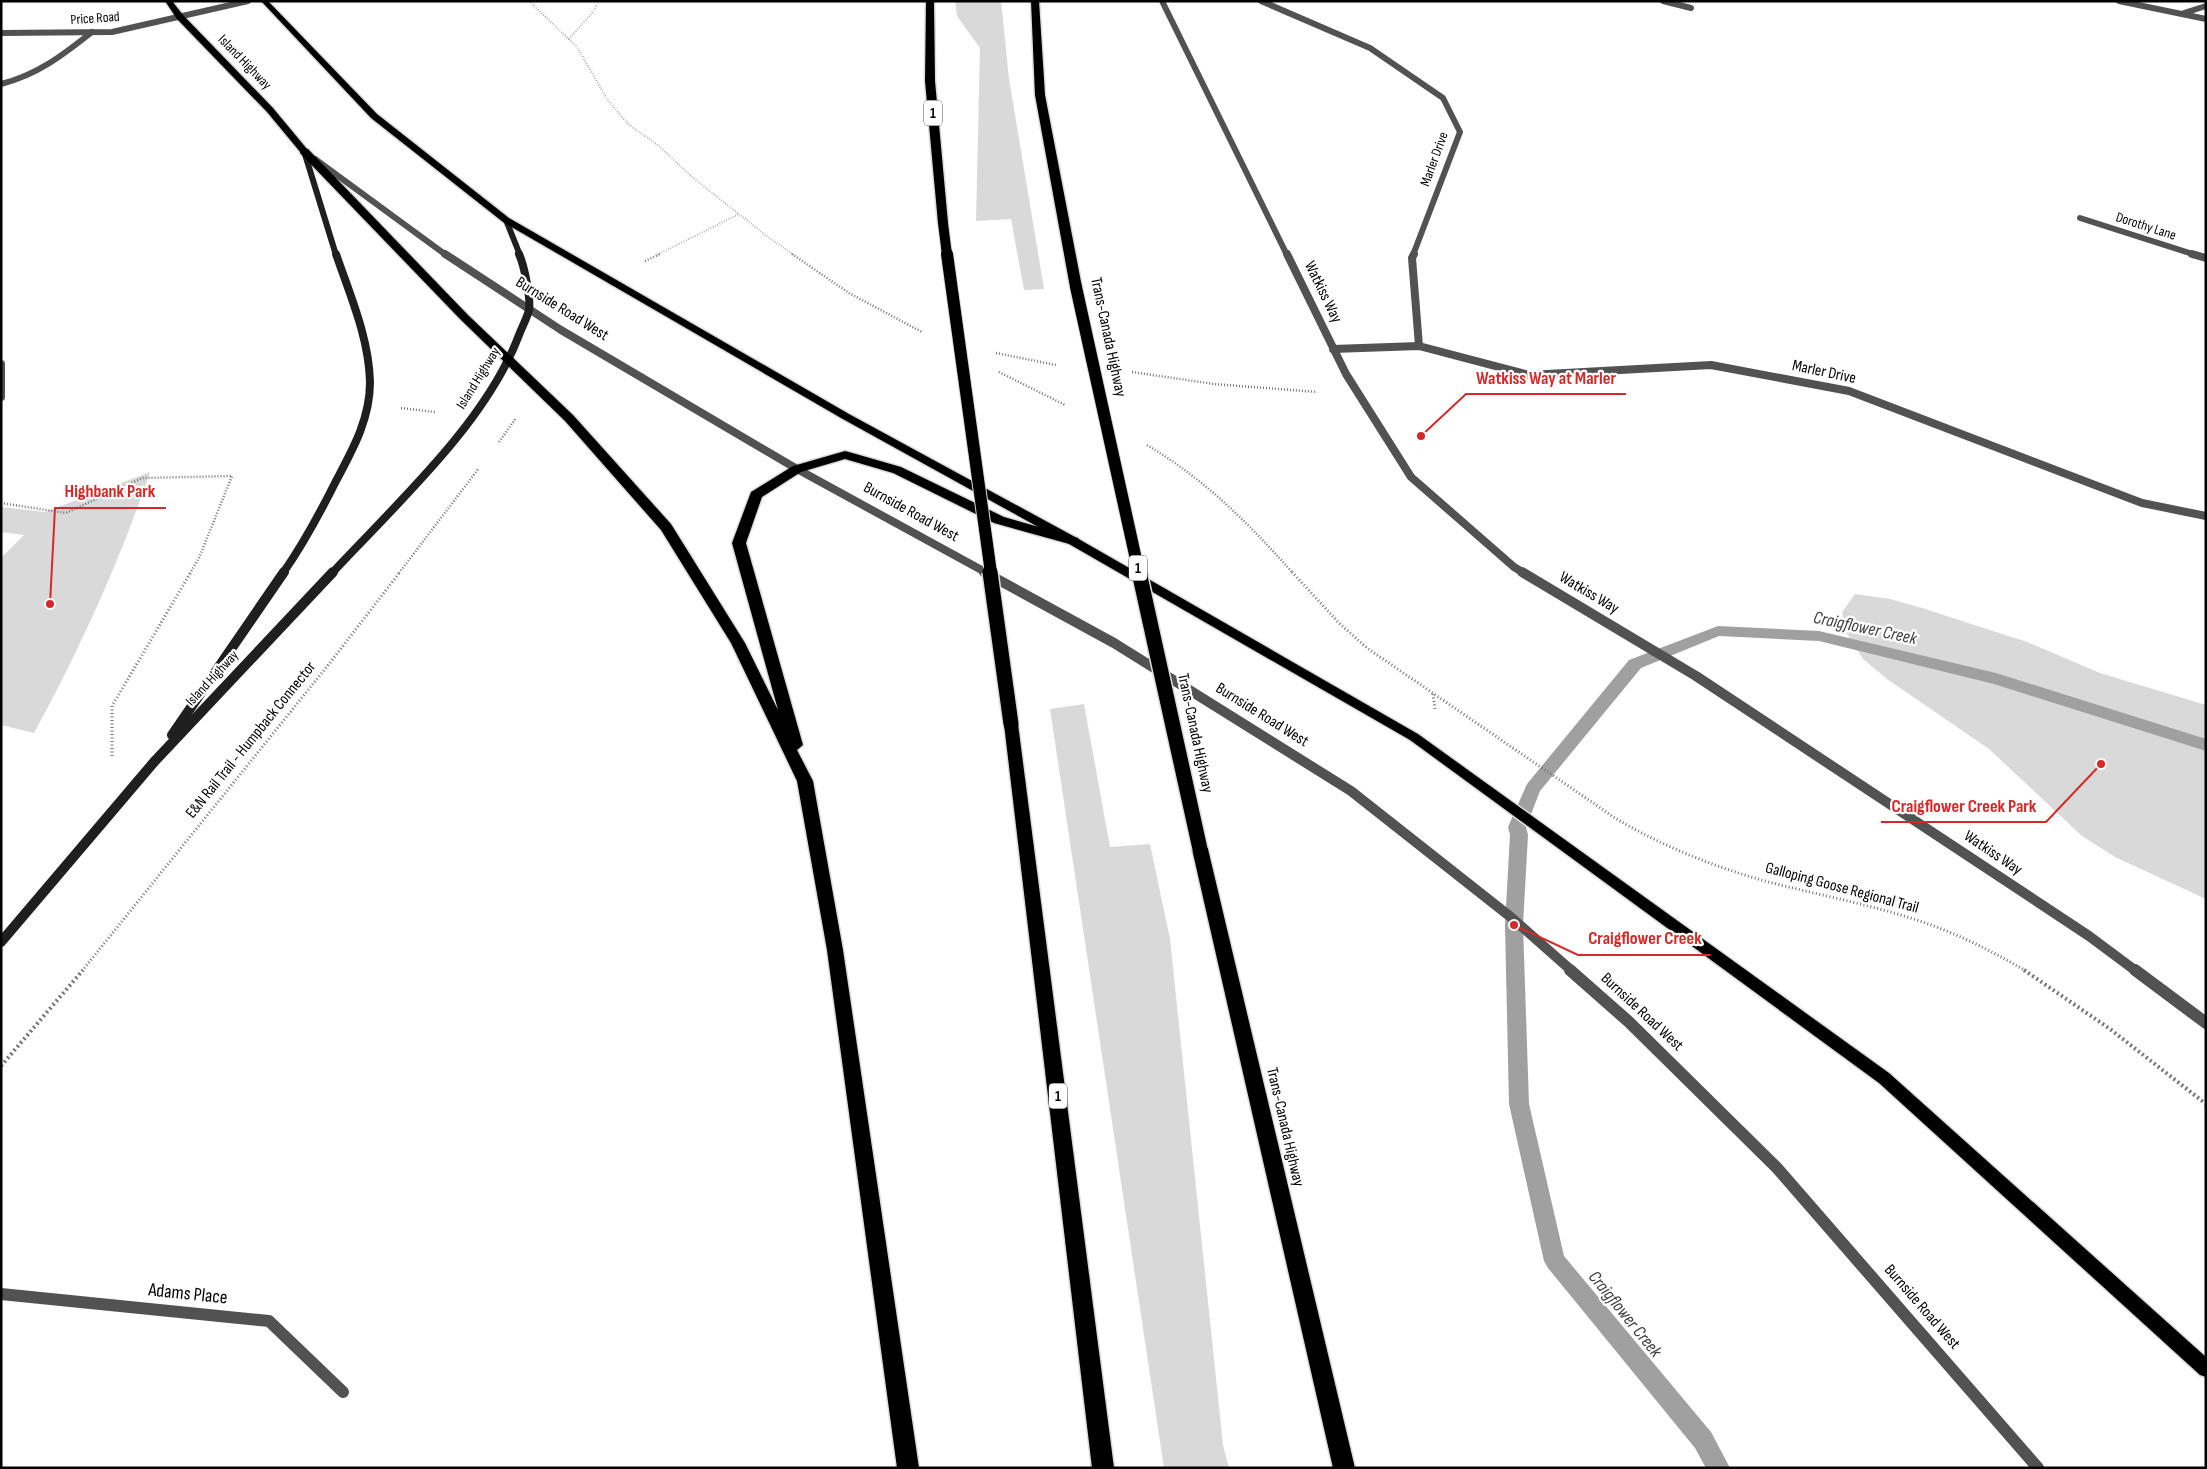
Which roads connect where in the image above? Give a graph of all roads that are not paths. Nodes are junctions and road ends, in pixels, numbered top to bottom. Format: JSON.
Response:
{"nodes":[{"id":1,"x":168,"y":1,"type":"edge"},
{"id":2,"x":248,"y":1,"type":"edge"},
{"id":3,"x":264,"y":1,"type":"edge"},
{"id":4,"x":930,"y":1,"type":"edge"},
{"id":5,"x":1035,"y":1,"type":"edge"},
{"id":6,"x":1162,"y":1,"type":"edge"},
{"id":7,"x":1261,"y":1,"type":"edge"},
{"id":8,"x":1663,"y":1,"type":"edge"},
{"id":9,"x":2119,"y":1,"type":"edge"},
{"id":10,"x":2206,"y":6,"type":"edge"},
{"id":11,"x":1691,"y":8,"type":"dead end"},
{"id":12,"x":2184,"y":13,"type":"junction"},
{"id":13,"x":180,"y":17,"type":"junction"},
{"id":14,"x":2206,"y":19,"type":"edge"},
{"id":15,"x":92,"y":32,"type":"junction"},
{"id":16,"x":1,"y":33,"type":"edge"},
{"id":17,"x":1,"y":84,"type":"edge"},
{"id":18,"x":304,"y":151,"type":"junction"},
{"id":19,"x":2080,"y":218,"type":"dead end"},
{"id":20,"x":506,"y":220,"type":"junction"},
{"id":21,"x":2206,"y":258,"type":"edge"},
{"id":22,"x":529,"y":309,"type":"junction"},
{"id":23,"x":1419,"y":346,"type":"junction"},
{"id":24,"x":1333,"y":349,"type":"junction"},
{"id":25,"x":509,"y":362,"type":"junction"},
{"id":26,"x":1,"y":364,"type":"edge"},
{"id":27,"x":1,"y":397,"type":"edge"},
{"id":28,"x":797,"y":469,"type":"junction"},
{"id":29,"x":2206,"y":516,"type":"edge"},
{"id":30,"x":1073,"y":541,"type":"junction"},
{"id":31,"x":154,"y":762,"type":"junction"},
{"id":32,"x":805,"y":782,"type":"junction"},
{"id":33,"x":1,"y":942,"type":"edge"},
{"id":34,"x":2206,"y":1023,"type":"edge"},
{"id":35,"x":1,"y":1294,"type":"edge"},
{"id":36,"x":2206,"y":1369,"type":"edge"},
{"id":37,"x":343,"y":1392,"type":"dead end"},
{"id":38,"x":908,"y":1468,"type":"edge"},
{"id":39,"x":1103,"y":1468,"type":"edge"},
{"id":40,"x":1344,"y":1468,"type":"edge"},
{"id":41,"x":2038,"y":1468,"type":"edge"}],
"edges":[{"from":1,"to":13,"type":"main road","name":"Island Highway"},
{"from":2,"to":13,"type":"street","name":"Price Road"},
{"from":3,"to":20,"type":"main road","name":"Island Highway"},
{"from":4,"to":39,"type":"highway","number":"1","bridge":true},
{"from":5,"to":40,"type":"highway","name":"Trans-Canada Highway","number":"1","bridge":true},
{"from":6,"to":24,"type":"street","name":"Watkiss Way"},
{"from":7,"to":23,"type":"street","name":"Marler Drive"},
{"from":8,"to":11,"type":"street"},
{"from":9,"to":12,"type":"street"},
{"from":10,"to":12,"type":"street"},
{"from":12,"to":14,"type":"street"},
{"from":13,"to":15,"type":"street","name":"Price Road"},
{"from":13,"to":18,"type":"main road","name":"Island Highway"},
{"from":15,"to":16,"type":"street","name":"Price Road"},
{"from":15,"to":17,"type":"street"},
{"from":18,"to":22,"type":"street","name":"Burnside Road West"},
{"from":18,"to":25,"type":"highway"},
{"from":18,"to":31,"type":"main road","name":"Island Highway"},
{"from":19,"to":21,"type":"street","name":"Dorothy Lane"},
{"from":20,"to":22,"type":"main road","name":"Island Highway"},
{"from":20,"to":30,"type":"main road"},
{"from":22,"to":25,"type":"main road","name":"Island Highway"},
{"from":22,"to":28,"type":"street","name":"Burnside Road West"},
{"from":23,"to":24,"type":"street","name":"Marler Drive"},
{"from":23,"to":29,"type":"street","name":"Marler Drive"},
{"from":24,"to":34,"type":"street","name":"Watkiss Way"},
{"from":25,"to":31,"type":"main road","name":"Island Highway"},
{"from":25,"to":32,"type":"highway"},
{"from":26,"to":27,"type":"street"},
{"from":28,"to":30,"type":"highway"},
{"from":28,"to":32,"type":"highway"},
{"from":28,"to":41,"type":"street","name":"Burnside Road West"},
{"from":30,"to":36,"type":"main road"},
{"from":31,"to":33,"type":"main road","name":"Island Highway"},
{"from":32,"to":38,"type":"highway"},
{"from":35,"to":37,"type":"street","name":"Adams Place"}]}
